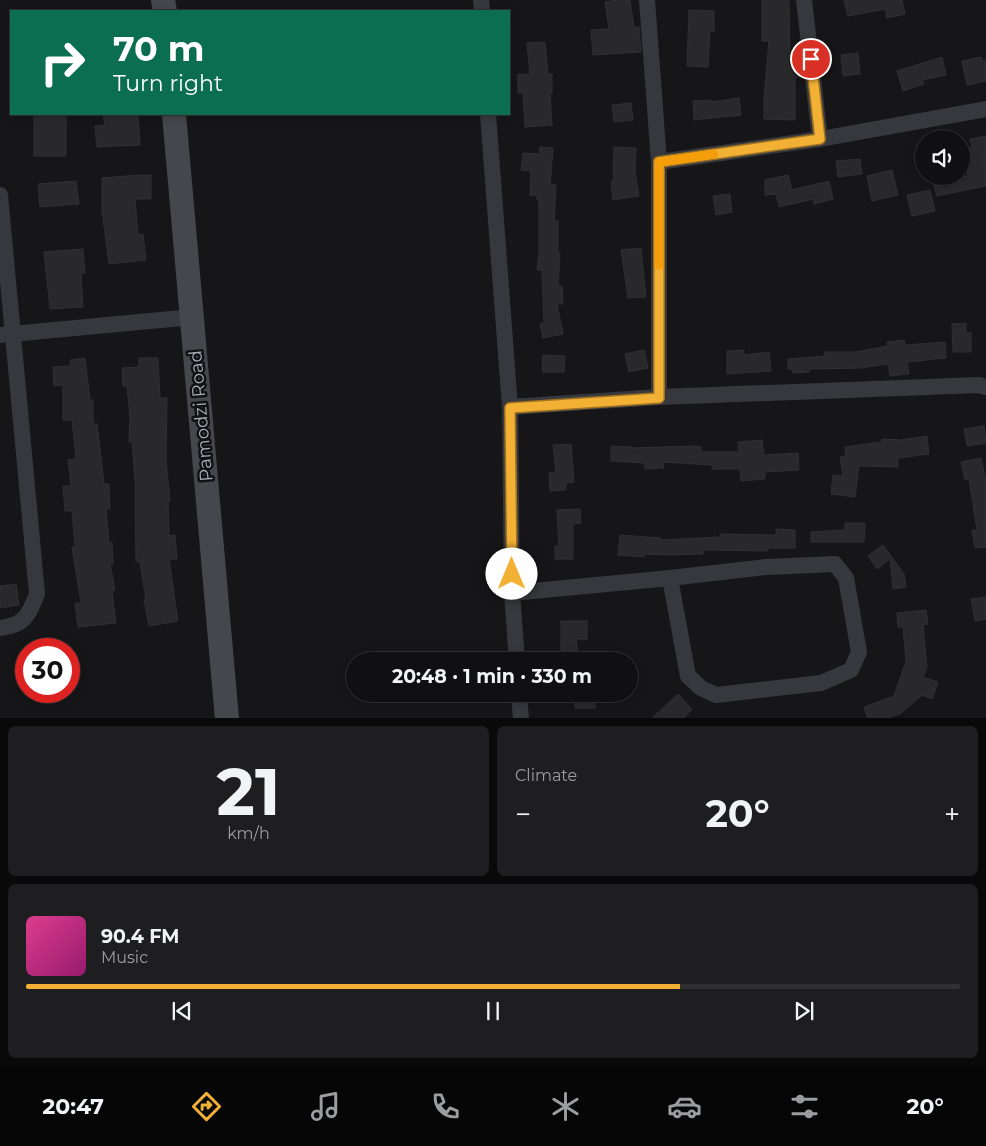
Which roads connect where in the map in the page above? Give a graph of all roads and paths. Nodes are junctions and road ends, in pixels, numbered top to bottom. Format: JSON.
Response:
{"nodes":[{"id":1,"x":647,"y":0,"type":"edge"},
{"id":2,"x":804,"y":0,"type":"edge"},
{"id":3,"x":986,"y":109,"type":"edge"},
{"id":4,"x":174,"y":115,"type":"edge"},
{"id":5,"x":488,"y":115,"type":"edge"},
{"id":6,"x":820,"y":139,"type":"junction"},
{"id":7,"x":659,"y":162,"type":"junction"},
{"id":8,"x":0,"y":195,"type":"edge"},
{"id":9,"x":193,"y":317,"type":"junction"},
{"id":10,"x":6,"y":335,"type":"edge"},
{"id":11,"x":986,"y":387,"type":"edge"},
{"id":12,"x":659,"y":398,"type":"junction"},
{"id":13,"x":510,"y":408,"type":"junction"},
{"id":14,"x":670,"y":578,"type":"junction"},
{"id":15,"x":512,"y":593,"type":"junction"},
{"id":16,"x":0,"y":628,"type":"edge"},
{"id":17,"x":516,"y":652,"type":"edge"},
{"id":18,"x":520,"y":702,"type":"edge"},
{"id":19,"x":227,"y":718,"type":"edge"},
{"id":20,"x":521,"y":718,"type":"edge"}],
"edges":[{"from":1,"to":7,"type":"street"},
{"from":2,"to":6,"type":"street"},
{"from":3,"to":6,"type":"street"},
{"from":4,"to":9,"type":"street","name":"Pamodzi Road"},
{"from":5,"to":13,"type":"street"},
{"from":6,"to":7,"type":"street"},
{"from":7,"to":12,"type":"street"},
{"from":8,"to":10,"type":"street"},
{"from":9,"to":10,"type":"street"},
{"from":9,"to":19,"type":"street","name":"Pamodzi Road"},
{"from":10,"to":16,"type":"street"},
{"from":11,"to":12,"type":"street"},
{"from":12,"to":13,"type":"street"},
{"from":13,"to":15,"type":"street"},
{"from":14,"to":14,"type":"street"},
{"from":14,"to":15,"type":"street"},
{"from":15,"to":17,"type":"street"},
{"from":18,"to":20,"type":"street"}]}
